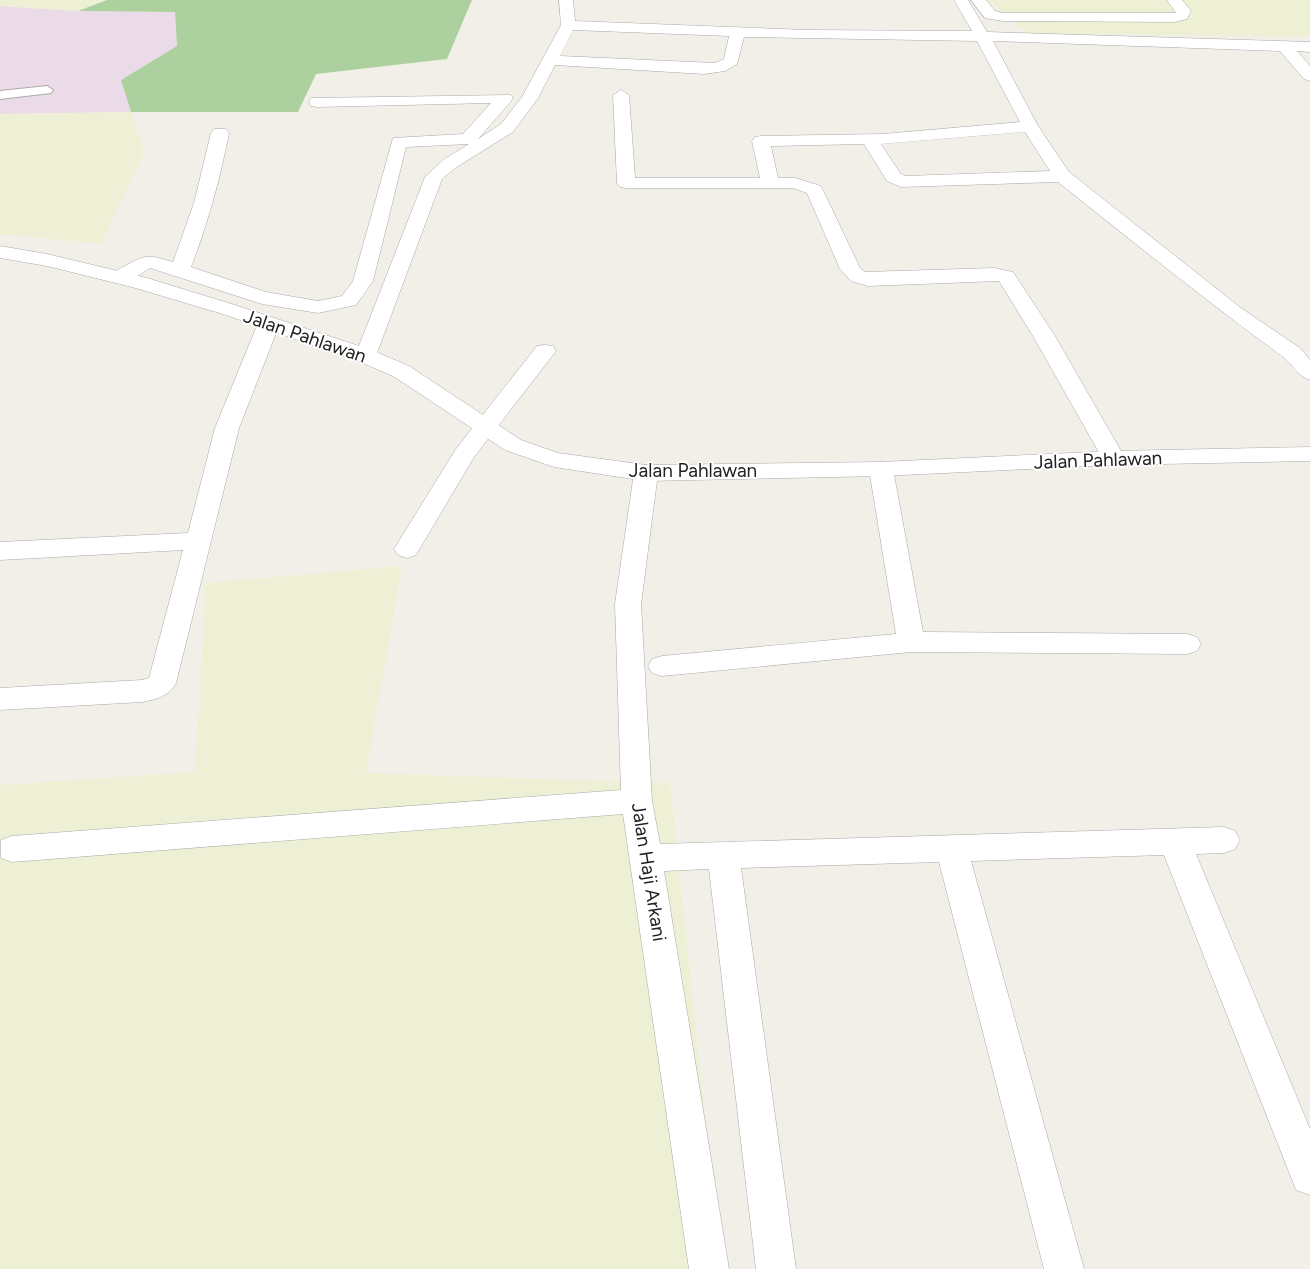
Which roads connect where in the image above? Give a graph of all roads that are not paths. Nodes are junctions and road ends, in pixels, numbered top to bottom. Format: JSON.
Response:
{"nodes":[{"id":1,"x":566,"y":0,"type":"edge"},
{"id":2,"x":961,"y":0,"type":"edge"},
{"id":3,"x":978,"y":0,"type":"edge"},
{"id":4,"x":1174,"y":0,"type":"edge"},
{"id":5,"x":568,"y":25,"type":"junction"},
{"id":6,"x":738,"y":32,"type":"junction"},
{"id":7,"x":982,"y":36,"type":"junction"},
{"id":8,"x":1284,"y":46,"type":"junction"},
{"id":9,"x":1310,"y":47,"type":"edge"},
{"id":10,"x":550,"y":60,"type":"junction"},
{"id":11,"x":1310,"y":76,"type":"edge"},
{"id":12,"x":47,"y":90,"type":"dead end"},
{"id":13,"x":0,"y":95,"type":"edge"},
{"id":14,"x":622,"y":95,"type":"dead end"},
{"id":15,"x":317,"y":102,"type":"dead end"},
{"id":16,"x":1030,"y":126,"type":"junction"},
{"id":17,"x":220,"y":133,"type":"dead end"},
{"id":18,"x":869,"y":139,"type":"junction"},
{"id":19,"x":1062,"y":176,"type":"junction"},
{"id":20,"x":770,"y":183,"type":"junction"},
{"id":21,"x":0,"y":252,"type":"edge"},
{"id":22,"x":180,"y":270,"type":"junction"},
{"id":23,"x":121,"y":277,"type":"junction"},
{"id":24,"x":269,"y":323,"type":"junction"},
{"id":25,"x":545,"y":351,"type":"dead end"},
{"id":26,"x":366,"y":356,"type":"junction"},
{"id":27,"x":1310,"y":373,"type":"edge"},
{"id":28,"x":484,"y":427,"type":"junction"},
{"id":29,"x":1310,"y":454,"type":"edge"},
{"id":30,"x":1113,"y":458,"type":"junction"},
{"id":31,"x":881,"y":469,"type":"junction"},
{"id":32,"x":646,"y":473,"type":"junction"},
{"id":33,"x":197,"y":541,"type":"junction"},
{"id":34,"x":407,"y":549,"type":"dead end"},
{"id":35,"x":0,"y":551,"type":"edge"},
{"id":36,"x":911,"y":642,"type":"junction"},
{"id":37,"x":1187,"y":644,"type":"dead end"},
{"id":38,"x":662,"y":666,"type":"dead end"},
{"id":39,"x":0,"y":699,"type":"edge"},
{"id":40,"x":637,"y":801,"type":"junction"},
{"id":41,"x":1224,"y":840,"type":"dead end"},
{"id":42,"x":1174,"y":842,"type":"junction"},
{"id":43,"x":952,"y":848,"type":"junction"},
{"id":44,"x":12,"y":849,"type":"dead end"},
{"id":45,"x":723,"y":856,"type":"junction"},
{"id":46,"x":646,"y":858,"type":"junction"},
{"id":47,"x":1310,"y":1176,"type":"edge"},
{"id":48,"x":709,"y":1269,"type":"edge"},
{"id":49,"x":776,"y":1269,"type":"edge"},
{"id":50,"x":1064,"y":1269,"type":"edge"}],
"edges":[{"from":1,"to":5,"type":"street"},
{"from":2,"to":7,"type":"street"},
{"from":3,"to":4,"type":"street"},
{"from":5,"to":6,"type":"street"},
{"from":5,"to":10,"type":"street"},
{"from":6,"to":7,"type":"street"},
{"from":6,"to":10,"type":"street"},
{"from":7,"to":8,"type":"street"},
{"from":7,"to":16,"type":"street"},
{"from":8,"to":9,"type":"street"},
{"from":8,"to":11,"type":"street"},
{"from":10,"to":26,"type":"street"},
{"from":12,"to":13,"type":"lane"},
{"from":14,"to":20,"type":"street"},
{"from":15,"to":22,"type":"street"},
{"from":16,"to":18,"type":"street"},
{"from":16,"to":19,"type":"street"},
{"from":17,"to":22,"type":"street"},
{"from":18,"to":19,"type":"street"},
{"from":18,"to":20,"type":"street"},
{"from":19,"to":27,"type":"street"},
{"from":20,"to":30,"type":"street"},
{"from":21,"to":23,"type":"street","name":"Jalan Pahlawan"},
{"from":22,"to":23,"type":"street"},
{"from":23,"to":24,"type":"street","name":"Jalan Pahlawan"},
{"from":24,"to":26,"type":"street","name":"Jalan Pahlawan"},
{"from":24,"to":33,"type":"street"},
{"from":25,"to":28,"type":"street"},
{"from":26,"to":28,"type":"street","name":"Jalan Pahlawan"},
{"from":28,"to":32,"type":"street","name":"Jalan Pahlawan"},
{"from":28,"to":34,"type":"street"},
{"from":29,"to":30,"type":"street","name":"Jalan Pahlawan"},
{"from":30,"to":31,"type":"street","name":"Jalan Pahlawan"},
{"from":31,"to":32,"type":"street","name":"Jalan Pahlawan"},
{"from":31,"to":36,"type":"street"},
{"from":32,"to":40,"type":"street","name":"Jalan Haji Arkani"},
{"from":33,"to":35,"type":"street"},
{"from":33,"to":39,"type":"street"},
{"from":36,"to":37,"type":"street"},
{"from":36,"to":38,"type":"street"},
{"from":40,"to":44,"type":"street"},
{"from":40,"to":46,"type":"street","name":"Jalan Haji Arkani"},
{"from":41,"to":42,"type":"street"},
{"from":42,"to":43,"type":"street"},
{"from":42,"to":47,"type":"street"},
{"from":43,"to":45,"type":"street"},
{"from":43,"to":50,"type":"street"},
{"from":45,"to":46,"type":"street"},
{"from":45,"to":49,"type":"street"},
{"from":46,"to":48,"type":"street","name":"Jalan Haji Arkani"}]}
